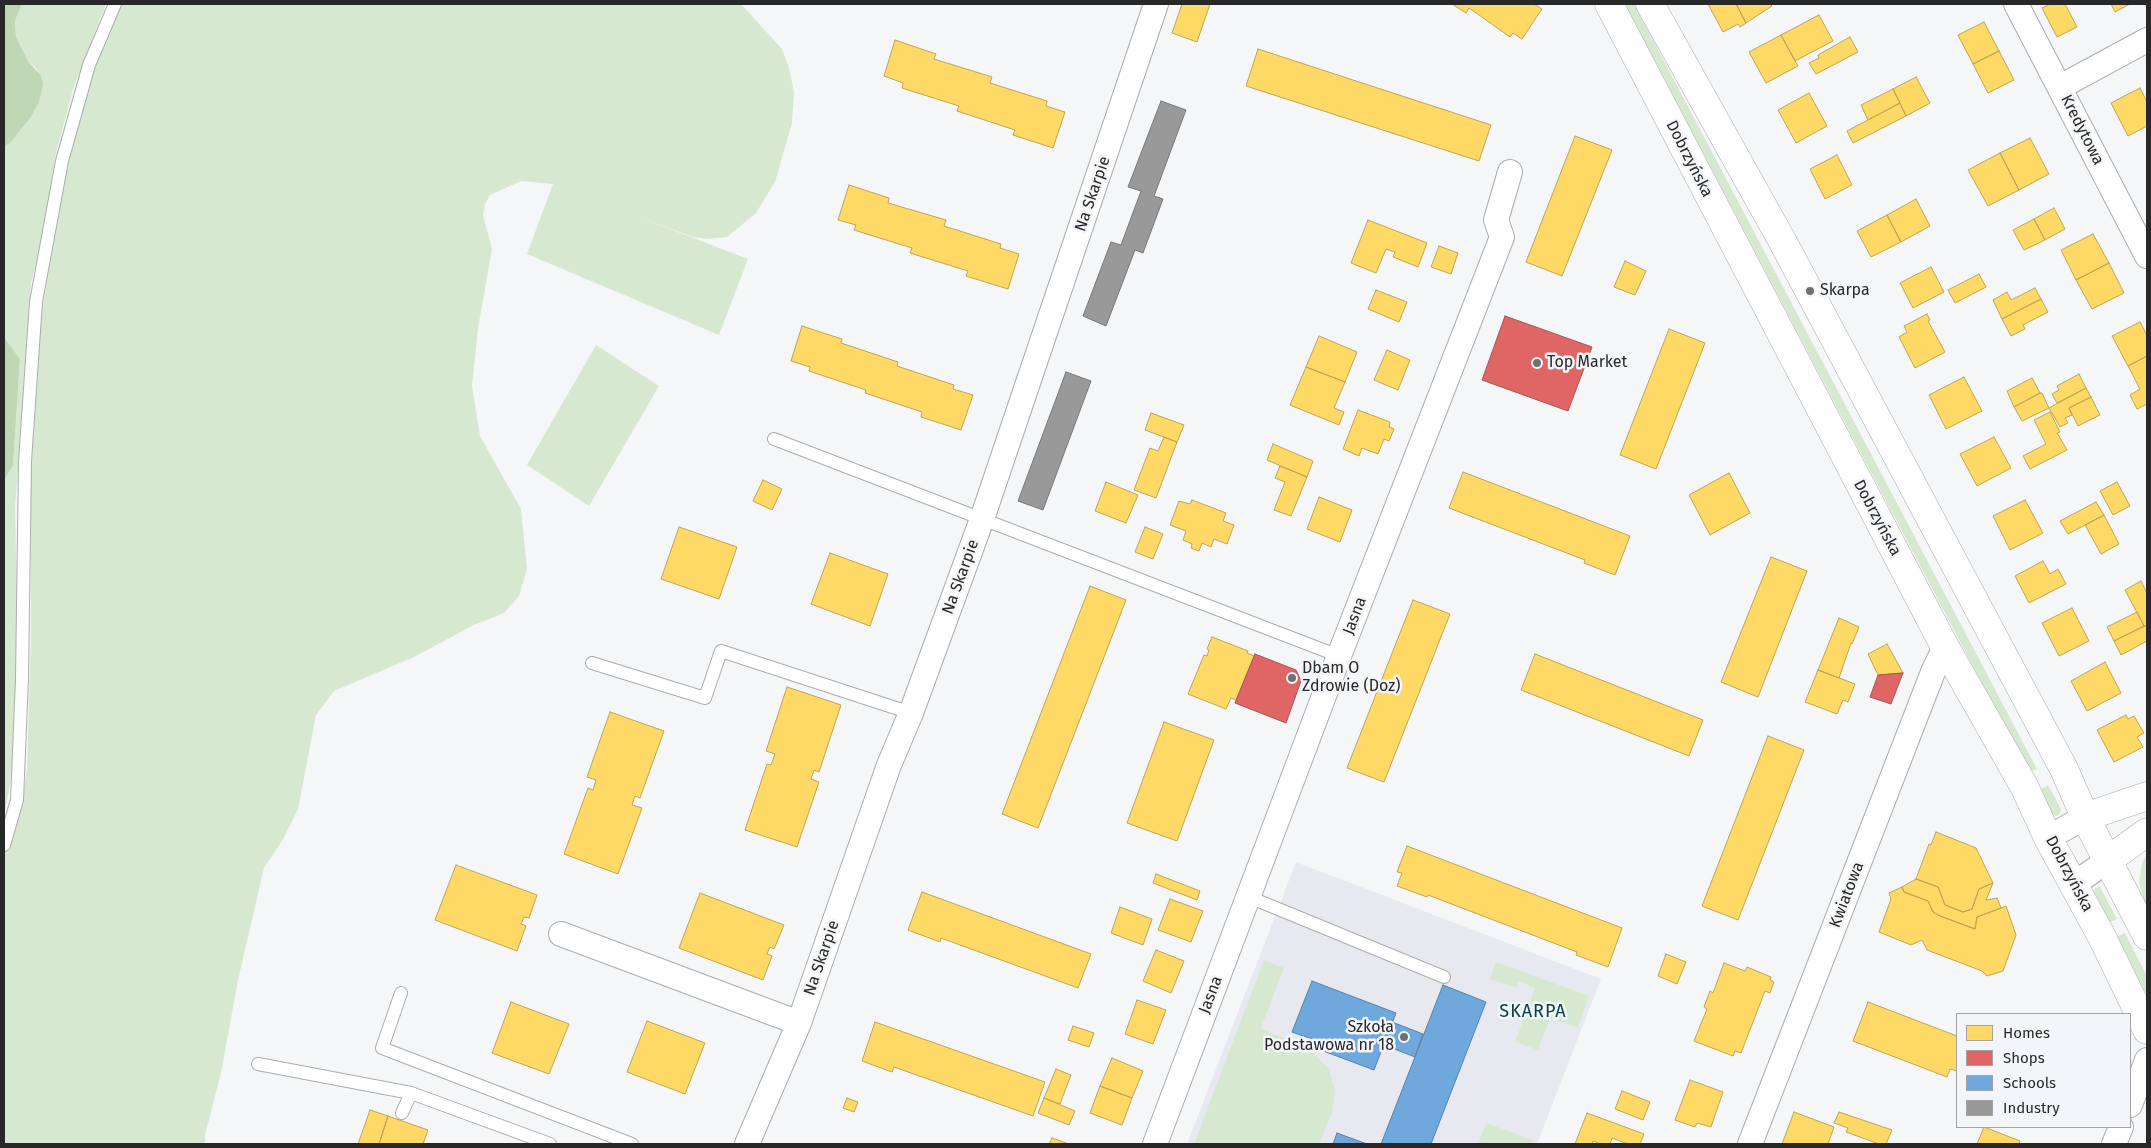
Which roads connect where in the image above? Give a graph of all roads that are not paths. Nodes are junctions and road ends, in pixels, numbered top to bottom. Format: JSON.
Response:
{"nodes":[{"id":1,"x":115,"y":4,"type":"edge"},
{"id":2,"x":1156,"y":4,"type":"edge"},
{"id":3,"x":1609,"y":4,"type":"edge"},
{"id":4,"x":1650,"y":4,"type":"edge"},
{"id":5,"x":2016,"y":4,"type":"edge"},
{"id":6,"x":2147,"y":40,"type":"edge"},
{"id":7,"x":2060,"y":87,"type":"junction"},
{"id":8,"x":1510,"y":172,"type":"dead end"},
{"id":9,"x":2147,"y":256,"type":"edge"},
{"id":10,"x":774,"y":440,"type":"dead end"},
{"id":11,"x":982,"y":519,"type":"junction"},
{"id":12,"x":1945,"y":647,"type":"junction"},
{"id":13,"x":1339,"y":656,"type":"junction"},
{"id":14,"x":592,"y":663,"type":"dead end"},
{"id":15,"x":911,"y":713,"type":"junction"},
{"id":16,"x":2147,"y":796,"type":"edge"},
{"id":17,"x":2085,"y":817,"type":"junction"},
{"id":18,"x":2147,"y":832,"type":"edge"},
{"id":19,"x":2048,"y":838,"type":"junction"},
{"id":20,"x":4,"y":845,"type":"edge"},
{"id":21,"x":2107,"y":861,"type":"junction"},
{"id":22,"x":2074,"y":884,"type":"junction"},
{"id":23,"x":1248,"y":897,"type":"junction"},
{"id":24,"x":561,"y":934,"type":"dead end"},
{"id":25,"x":2147,"y":936,"type":"edge"},
{"id":26,"x":1444,"y":977,"type":"dead end"},
{"id":27,"x":401,"y":993,"type":"dead end"},
{"id":28,"x":799,"y":1023,"type":"junction"},
{"id":29,"x":2147,"y":1030,"type":"edge"},
{"id":30,"x":2147,"y":1060,"type":"edge"},
{"id":31,"x":258,"y":1064,"type":"dead end"},
{"id":32,"x":411,"y":1093,"type":"junction"},
{"id":33,"x":2131,"y":1101,"type":"edge"},
{"id":34,"x":402,"y":1113,"type":"dead end"},
{"id":35,"x":2121,"y":1128,"type":"edge"},
{"id":36,"x":550,"y":1144,"type":"edge"},
{"id":37,"x":632,"y":1144,"type":"edge"},
{"id":38,"x":747,"y":1144,"type":"edge"},
{"id":39,"x":1155,"y":1144,"type":"edge"},
{"id":40,"x":1750,"y":1144,"type":"edge"},
{"id":41,"x":2114,"y":1144,"type":"edge"}],
"edges":[{"from":1,"to":20,"type":"lane"},
{"from":2,"to":11,"type":"street","name":"Na Skarpie"},
{"from":3,"to":12,"type":"main road","name":"Dobrzyńska"},
{"from":4,"to":17,"type":"main road"},
{"from":5,"to":7,"type":"street","name":"Kredytowa"},
{"from":6,"to":7,"type":"street"},
{"from":7,"to":9,"type":"street","name":"Kredytowa"},
{"from":8,"to":13,"type":"street","name":"Jasna"},
{"from":10,"to":11,"type":"lane"},
{"from":11,"to":13,"type":"lane"},
{"from":11,"to":15,"type":"street","name":"Na Skarpie"},
{"from":12,"to":19,"type":"main road","name":"Dobrzyńska"},
{"from":12,"to":40,"type":"street","name":"Kwiatowa"},
{"from":13,"to":23,"type":"street","name":"Jasna"},
{"from":14,"to":15,"type":"lane"},
{"from":15,"to":28,"type":"street","name":"Na Skarpie"},
{"from":16,"to":17,"type":"main road"},
{"from":17,"to":19,"type":"street"},
{"from":17,"to":21,"type":"main road"},
{"from":18,"to":21,"type":"main road"},
{"from":19,"to":22,"type":"main road","name":"Dobrzyńska"},
{"from":21,"to":22,"type":"street"},
{"from":21,"to":25,"type":"main road"},
{"from":22,"to":29,"type":"main road","name":"Dobrzyńska"},
{"from":23,"to":26,"type":"lane"},
{"from":23,"to":39,"type":"street","name":"Jasna"},
{"from":24,"to":28,"type":"street"},
{"from":27,"to":37,"type":"lane"},
{"from":28,"to":38,"type":"street","name":"Na Skarpie"},
{"from":30,"to":33,"type":"street"},
{"from":31,"to":32,"type":"lane"},
{"from":32,"to":34,"type":"lane"},
{"from":32,"to":36,"type":"lane"},
{"from":35,"to":41,"type":"street"}]}
